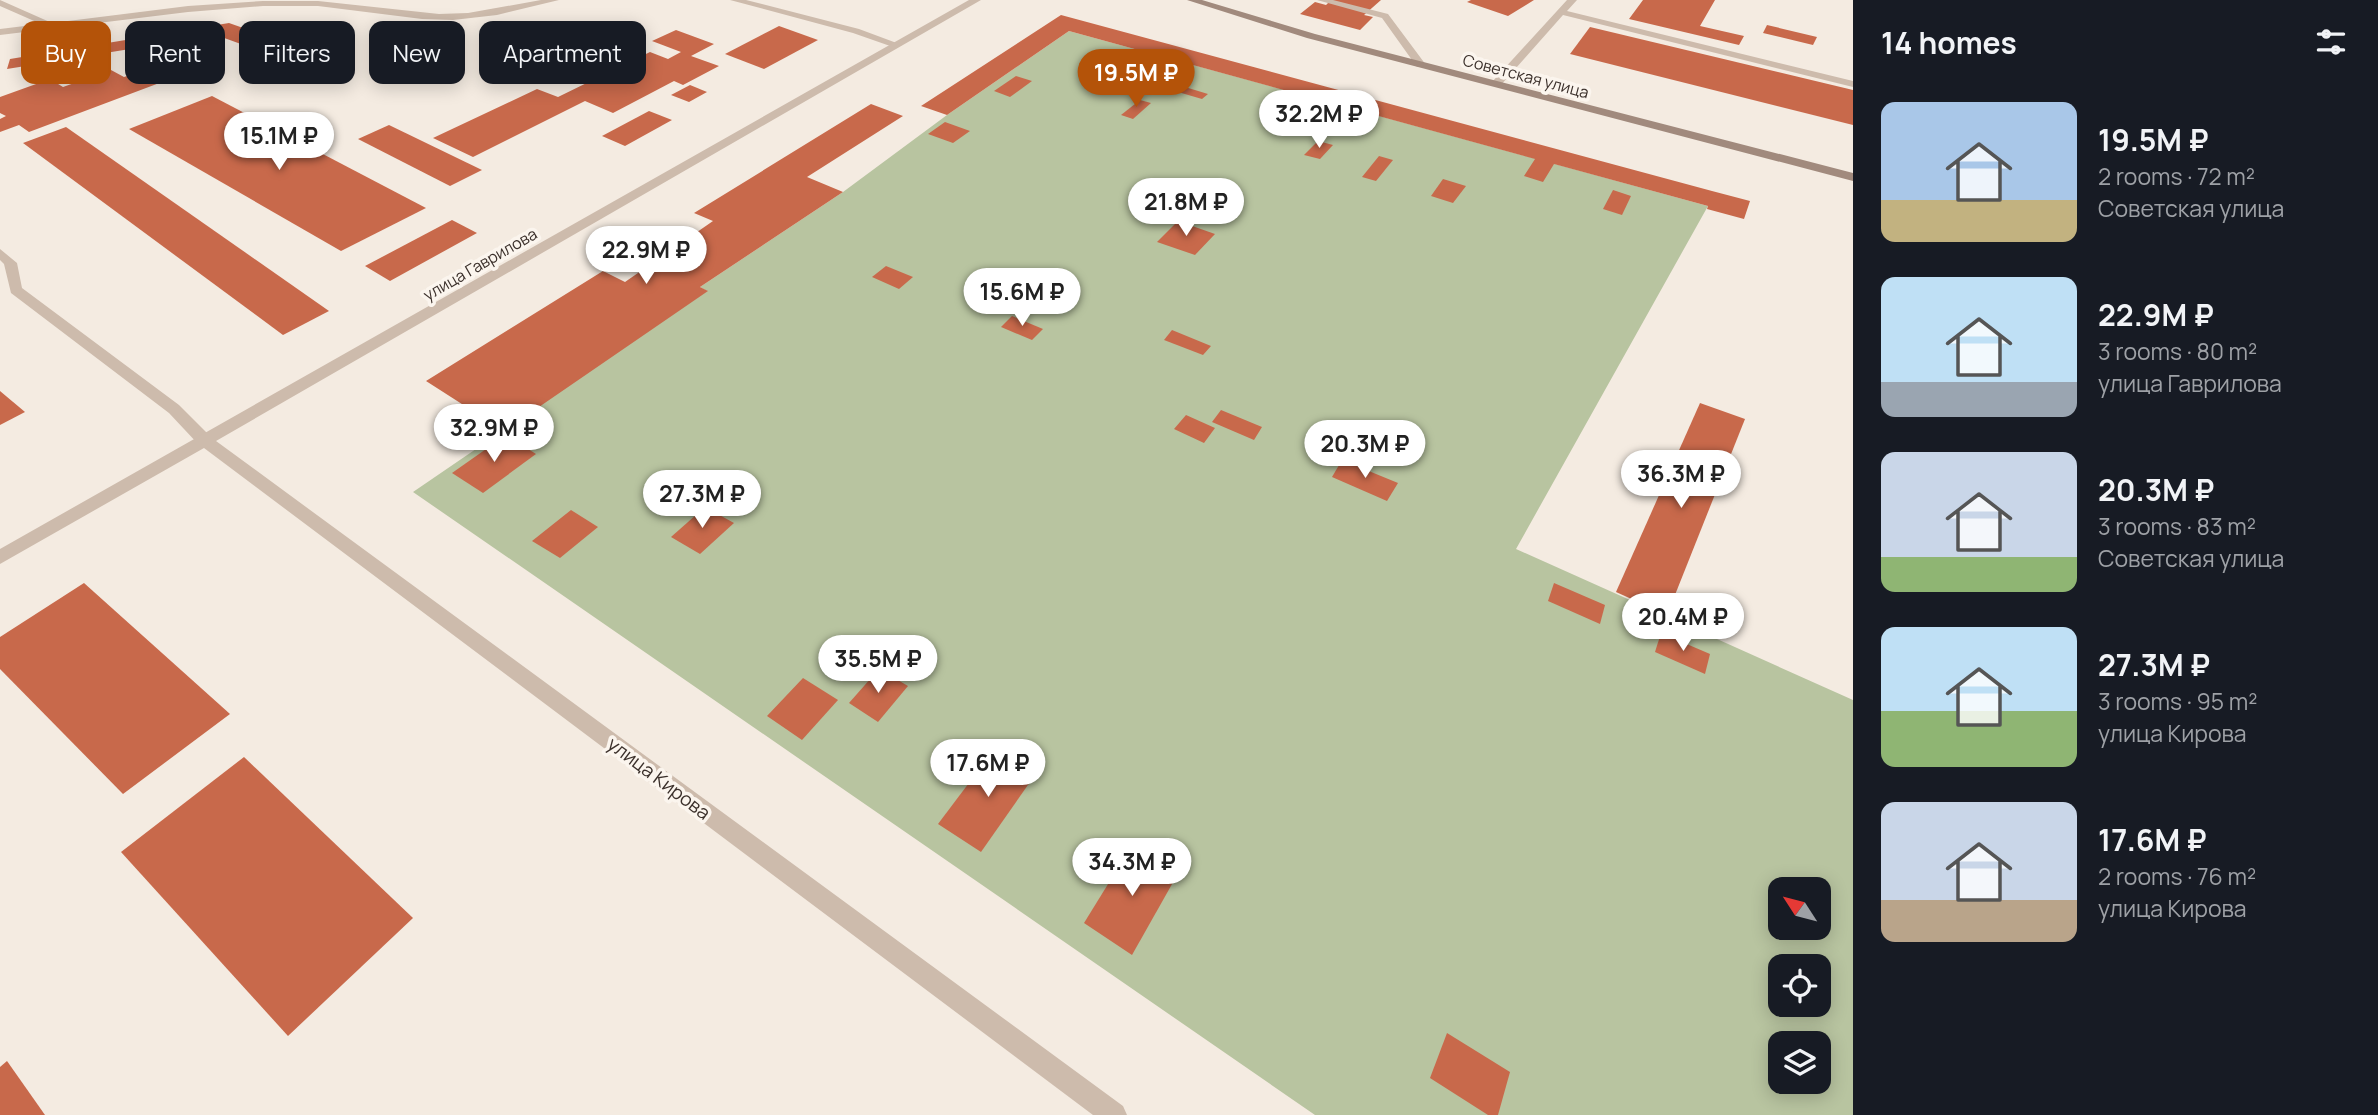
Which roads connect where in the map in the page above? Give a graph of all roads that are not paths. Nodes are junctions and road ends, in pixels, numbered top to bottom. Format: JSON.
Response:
{"nodes":[{"id":1,"x":554,"y":0,"type":"edge"},
{"id":2,"x":735,"y":0,"type":"edge"},
{"id":3,"x":976,"y":0,"type":"edge"},
{"id":4,"x":1192,"y":0,"type":"edge"},
{"id":5,"x":1322,"y":0,"type":"edge"},
{"id":6,"x":1572,"y":0,"type":"edge"},
{"id":7,"x":0,"y":2,"type":"edge"},
{"id":8,"x":1561,"y":12,"type":"junction"},
{"id":9,"x":38,"y":21,"type":"edge"},
{"id":10,"x":84,"y":21,"type":"edge"},
{"id":11,"x":21,"y":29,"type":"edge"},
{"id":12,"x":0,"y":32,"type":"edge"},
{"id":13,"x":897,"y":45,"type":"junction"},
{"id":14,"x":1421,"y":65,"type":"junction"},
{"id":15,"x":1496,"y":84,"type":"junction"},
{"id":16,"x":1853,"y":84,"type":"edge"},
{"id":17,"x":1853,"y":177,"type":"edge"},
{"id":18,"x":0,"y":253,"type":"edge"},
{"id":19,"x":205,"y":441,"type":"junction"},
{"id":20,"x":0,"y":557,"type":"edge"},
{"id":21,"x":1114,"y":1115,"type":"edge"}],
"edges":[{"from":1,"to":10,"type":"street"},
{"from":2,"to":13,"type":"street"},
{"from":3,"to":13,"type":"street","name":"улица Гаврилова"},
{"from":4,"to":14,"type":"main road","name":"Советская улица"},
{"from":5,"to":14,"type":"street"},
{"from":6,"to":8,"type":"street"},
{"from":7,"to":9,"type":"street"},
{"from":8,"to":15,"type":"street"},
{"from":8,"to":16,"type":"street"},
{"from":11,"to":12,"type":"street"},
{"from":13,"to":19,"type":"street","name":"улица Гаврилова"},
{"from":14,"to":15,"type":"main road","name":"Советская улица"},
{"from":15,"to":17,"type":"main road","name":"Советская улица"},
{"from":18,"to":19,"type":"street","name":"улица Кирова"},
{"from":19,"to":20,"type":"street","name":"улица Гаврилова"},
{"from":19,"to":21,"type":"street","name":"улица Кирова"}]}
